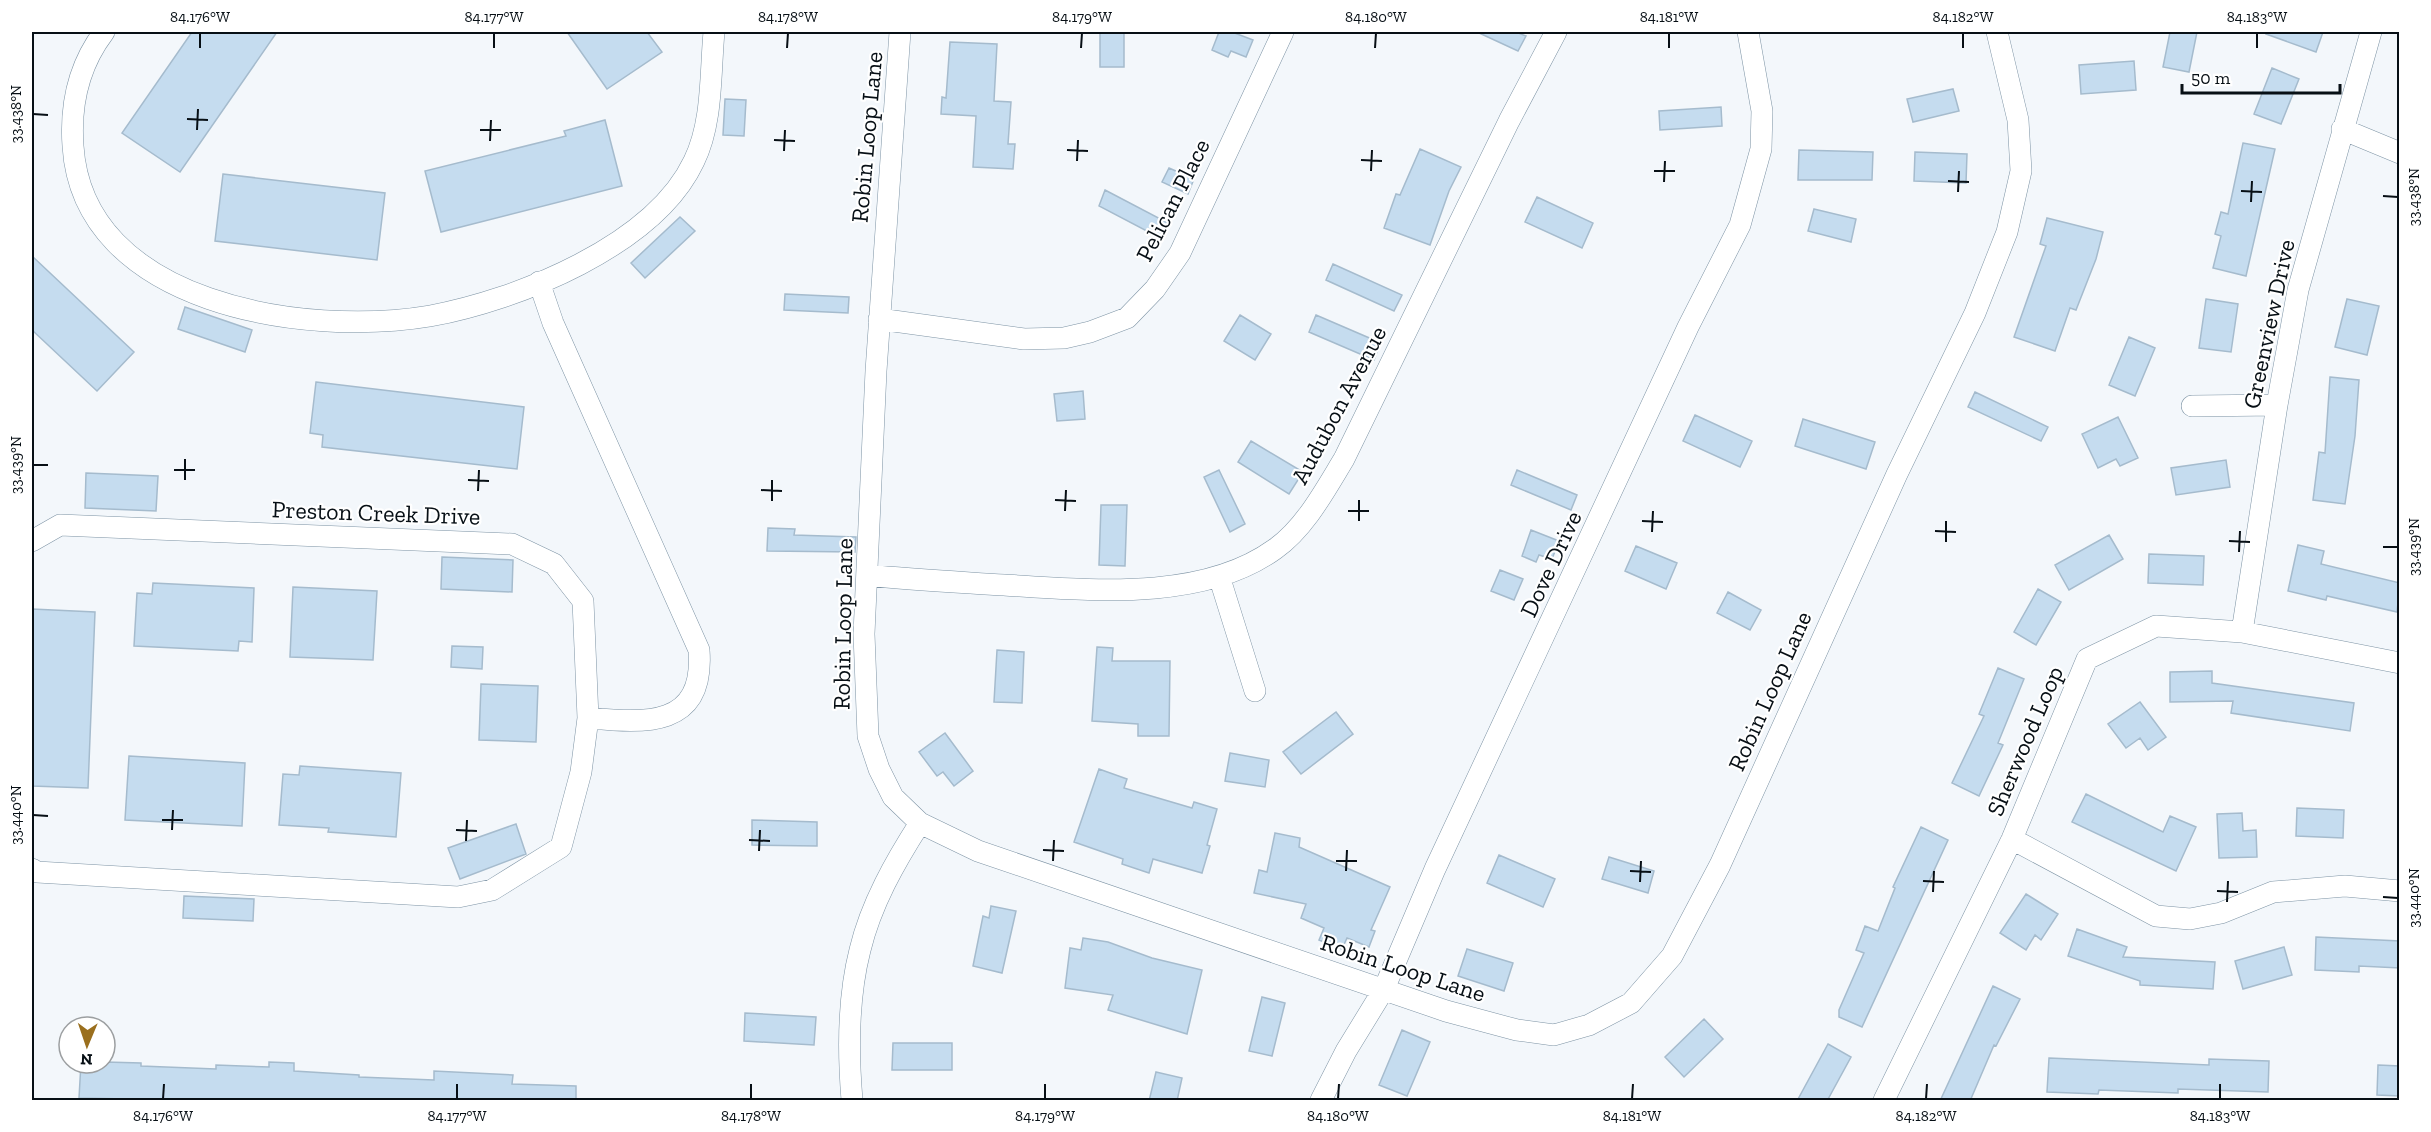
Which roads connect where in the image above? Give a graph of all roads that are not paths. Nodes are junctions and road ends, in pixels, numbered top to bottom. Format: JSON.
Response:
{"nodes":[{"id":1,"x":104,"y":32,"type":"edge"},
{"id":2,"x":714,"y":32,"type":"edge"},
{"id":3,"x":900,"y":32,"type":"edge"},
{"id":4,"x":1283,"y":32,"type":"edge"},
{"id":5,"x":1556,"y":32,"type":"edge"},
{"id":6,"x":1748,"y":32,"type":"edge"},
{"id":7,"x":1997,"y":32,"type":"edge"},
{"id":8,"x":2371,"y":32,"type":"edge"},
{"id":9,"x":2342,"y":129,"type":"junction"},
{"id":10,"x":2400,"y":153,"type":"edge"},
{"id":11,"x":539,"y":282,"type":"junction"},
{"id":12,"x":879,"y":319,"type":"junction"},
{"id":13,"x":2277,"y":405,"type":"junction"},
{"id":14,"x":2192,"y":406,"type":"dead end"},
{"id":15,"x":32,"y":541,"type":"edge"},
{"id":16,"x":867,"y":575,"type":"junction"},
{"id":17,"x":1219,"y":576,"type":"junction"},
{"id":18,"x":2242,"y":632,"type":"junction"},
{"id":19,"x":2400,"y":663,"type":"edge"},
{"id":20,"x":1255,"y":691,"type":"dead end"},
{"id":21,"x":588,"y":718,"type":"junction"},
{"id":22,"x":920,"y":823,"type":"junction"},
{"id":23,"x":2012,"y":839,"type":"junction"},
{"id":24,"x":32,"y":869,"type":"edge"},
{"id":25,"x":2400,"y":891,"type":"edge"},
{"id":26,"x":1384,"y":989,"type":"junction"},
{"id":27,"x":852,"y":1101,"type":"edge"},
{"id":28,"x":1321,"y":1101,"type":"edge"},
{"id":29,"x":1884,"y":1101,"type":"edge"}],
"edges":[{"from":1,"to":11,"type":"street"},
{"from":2,"to":11,"type":"street"},
{"from":3,"to":12,"type":"street","name":"Robin Loop Lane"},
{"from":4,"to":12,"type":"street","name":"Pelican Place"},
{"from":5,"to":17,"type":"street","name":"Audubon Avenue"},
{"from":6,"to":26,"type":"street","name":"Dove Drive"},
{"from":7,"to":26,"type":"street","name":"Robin Loop Lane"},
{"from":8,"to":9,"type":"street","name":"Greenview Drive"},
{"from":9,"to":10,"type":"street"},
{"from":9,"to":13,"type":"street","name":"Greenview Drive"},
{"from":11,"to":21,"type":"street"},
{"from":12,"to":16,"type":"street","name":"Robin Loop Lane"},
{"from":13,"to":14,"type":"street"},
{"from":13,"to":18,"type":"street","name":"Greenview Drive"},
{"from":15,"to":21,"type":"street","name":"Preston Creek Drive"},
{"from":16,"to":17,"type":"street","name":"Audubon Avenue"},
{"from":16,"to":22,"type":"street","name":"Robin Loop Lane"},
{"from":17,"to":20,"type":"street"},
{"from":18,"to":19,"type":"street","name":"Sherwood Loop"},
{"from":18,"to":23,"type":"street","name":"Sherwood Loop"},
{"from":21,"to":24,"type":"street","name":"Preston Creek Drive"},
{"from":22,"to":26,"type":"street","name":"Robin Loop Lane"},
{"from":22,"to":27,"type":"street"},
{"from":23,"to":25,"type":"street"},
{"from":23,"to":29,"type":"street","name":"Sherwood Loop"},
{"from":26,"to":28,"type":"street","name":"Dove Drive"}]}
